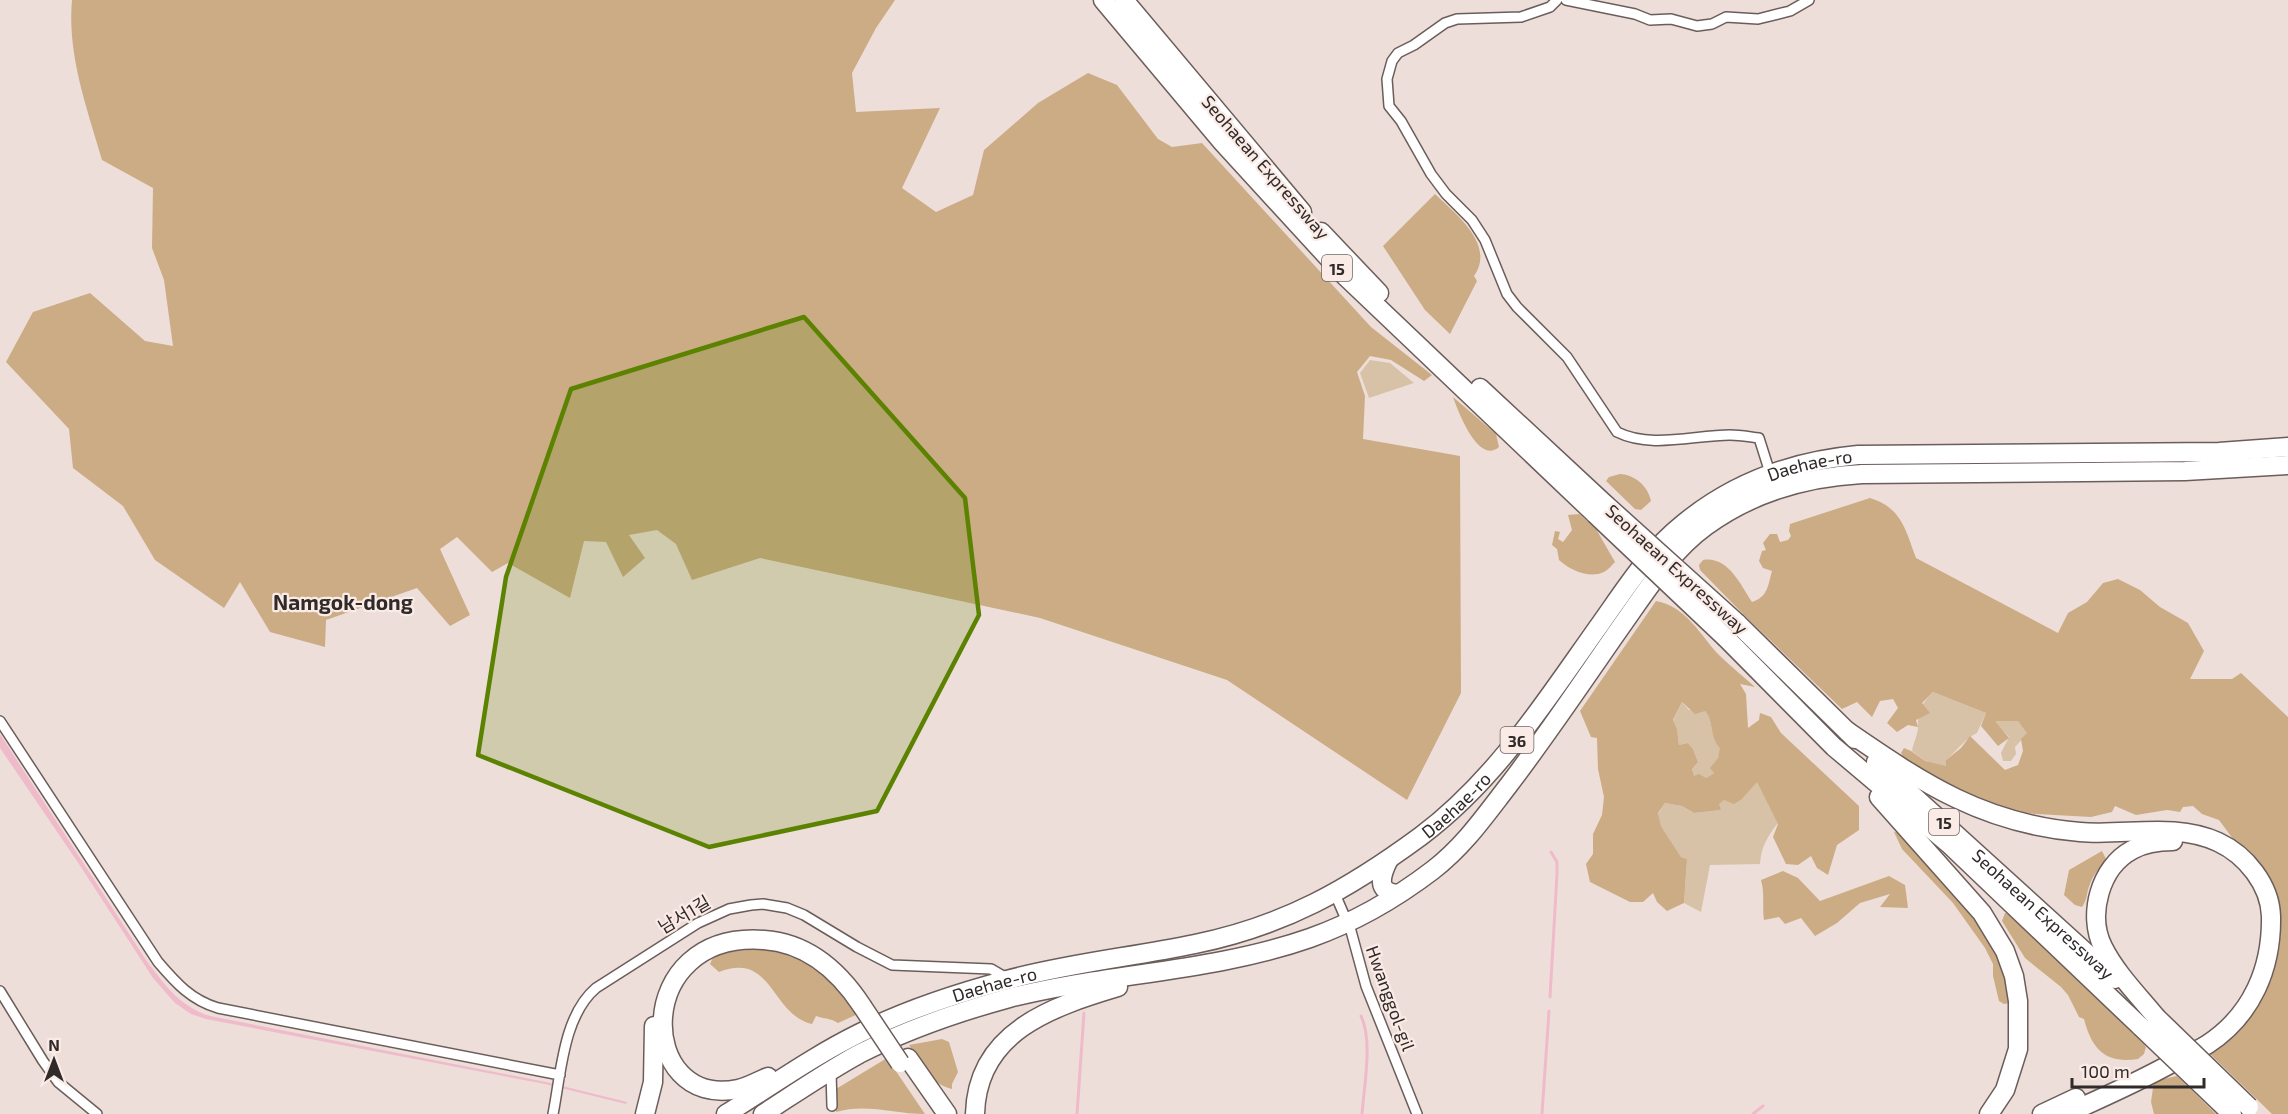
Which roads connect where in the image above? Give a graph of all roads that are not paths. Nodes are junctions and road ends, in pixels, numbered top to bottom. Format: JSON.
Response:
{"nodes":[{"id":1,"x":1103,"y":0,"type":"edge"},
{"id":2,"x":1124,"y":0,"type":"edge"},
{"id":3,"x":1557,"y":0,"type":"edge"},
{"id":4,"x":1566,"y":0,"type":"edge"},
{"id":5,"x":1809,"y":0,"type":"edge"},
{"id":6,"x":2288,"y":447,"type":"edge"},
{"id":7,"x":2288,"y":465,"type":"edge"},
{"id":8,"x":1772,"y":481,"type":"junction"},
{"id":9,"x":1600,"y":509,"type":"junction"},
{"id":10,"x":0,"y":722,"type":"edge"},
{"id":11,"x":1847,"y":730,"type":"junction"},
{"id":12,"x":1834,"y":747,"type":"junction"},
{"id":13,"x":1389,"y":859,"type":"junction"},
{"id":14,"x":1335,"y":894,"type":"junction"},
{"id":15,"x":1398,"y":894,"type":"junction"},
{"id":16,"x":1271,"y":922,"type":"junction"},
{"id":17,"x":1347,"y":922,"type":"junction"},
{"id":18,"x":1284,"y":946,"type":"junction"},
{"id":19,"x":1192,"y":966,"type":"junction"},
{"id":20,"x":1005,"y":980,"type":"junction"},
{"id":21,"x":0,"y":992,"type":"edge"},
{"id":22,"x":1010,"y":998,"type":"junction"},
{"id":23,"x":866,"y":1004,"type":"junction"},
{"id":24,"x":2148,"y":1022,"type":"junction"},
{"id":25,"x":832,"y":1048,"type":"junction"},
{"id":26,"x":904,"y":1060,"type":"junction"},
{"id":27,"x":831,"y":1072,"type":"junction"},
{"id":28,"x":560,"y":1077,"type":"junction"},
{"id":29,"x":832,"y":1106,"type":"dead end"},
{"id":30,"x":2253,"y":1110,"type":"edge"},
{"id":31,"x":96,"y":1114,"type":"edge"},
{"id":32,"x":552,"y":1114,"type":"edge"},
{"id":33,"x":645,"y":1114,"type":"edge"},
{"id":34,"x":726,"y":1114,"type":"edge"},
{"id":35,"x":763,"y":1114,"type":"edge"},
{"id":36,"x":933,"y":1114,"type":"edge"},
{"id":37,"x":947,"y":1114,"type":"edge"},
{"id":38,"x":975,"y":1114,"type":"edge"},
{"id":39,"x":1417,"y":1114,"type":"edge"},
{"id":40,"x":1989,"y":1114,"type":"edge"},
{"id":41,"x":2042,"y":1114,"type":"edge"},
{"id":42,"x":2066,"y":1114,"type":"edge"},
{"id":43,"x":2232,"y":1114,"type":"edge"}],
"edges":[{"from":1,"to":9,"type":"highway","name":"Seohaean Expressway","number":"15"},
{"from":2,"to":9,"type":"highway","name":"Seohaean Expressway","number":"15"},
{"from":3,"to":8,"type":"street"},
{"from":4,"to":5,"type":"street"},
{"from":6,"to":8,"type":"highway","name":"Daehae-ro","number":"36"},
{"from":7,"to":8,"type":"highway","name":"Daehae-ro","number":"36"},
{"from":8,"to":13,"type":"highway","name":"Daehae-ro","number":"36"},
{"from":8,"to":15,"type":"highway","name":"Daehae-ro","number":"36"},
{"from":9,"to":11,"type":"highway","name":"Seohaean Expressway","number":"15","bridge":true},
{"from":9,"to":12,"type":"highway","name":"Seohaean Expressway","number":"15","bridge":true},
{"from":10,"to":28,"type":"street"},
{"from":11,"to":24,"type":"highway","name":"Seohaean Expressway","number":"15"},
{"from":11,"to":42,"type":"highway"},
{"from":12,"to":24,"type":"highway","name":"Seohaean Expressway","number":"15"},
{"from":12,"to":40,"type":"highway"},
{"from":13,"to":14,"type":"highway","name":"Daehae-ro","number":"36"},
{"from":13,"to":15,"type":"highway"},
{"from":14,"to":16,"type":"highway","name":"Daehae-ro","number":"36"},
{"from":14,"to":17,"type":"street","name":"Hwanggol-gil"},
{"from":15,"to":17,"type":"highway","name":"Daehae-ro","number":"36"},
{"from":16,"to":18,"type":"highway"},
{"from":16,"to":20,"type":"highway","name":"Daehae-ro","number":"36"},
{"from":17,"to":18,"type":"highway","name":"Daehae-ro","number":"36"},
{"from":17,"to":39,"type":"street","name":"Hwanggol-gil"},
{"from":18,"to":19,"type":"highway","name":"Daehae-ro","number":"36"},
{"from":19,"to":22,"type":"highway","name":"Daehae-ro","number":"36"},
{"from":19,"to":38,"type":"highway"},
{"from":20,"to":22,"type":"street"},
{"from":20,"to":25,"type":"highway","name":"Daehae-ro","number":"36"},
{"from":20,"to":28,"type":"street","name":"남서1길"},
{"from":21,"to":31,"type":"street"},
{"from":22,"to":27,"type":"highway","name":"Daehae-ro","number":"36"},
{"from":23,"to":25,"type":"highway"},
{"from":23,"to":26,"type":"highway","bridge":true},
{"from":23,"to":33,"type":"highway"},
{"from":24,"to":30,"type":"highway","name":"Seohaean Expressway","number":"15","bridge":true},
{"from":24,"to":41,"type":"highway"},
{"from":24,"to":43,"type":"highway","name":"Seohaean Expressway","number":"15","bridge":true},
{"from":25,"to":34,"type":"highway","name":"Daehae-ro","number":"36"},
{"from":26,"to":36,"type":"highway"},
{"from":26,"to":37,"type":"highway"},
{"from":27,"to":29,"type":"street"},
{"from":27,"to":35,"type":"highway","name":"Daehae-ro","number":"36"},
{"from":28,"to":32,"type":"street","name":"남서1길"}]}
